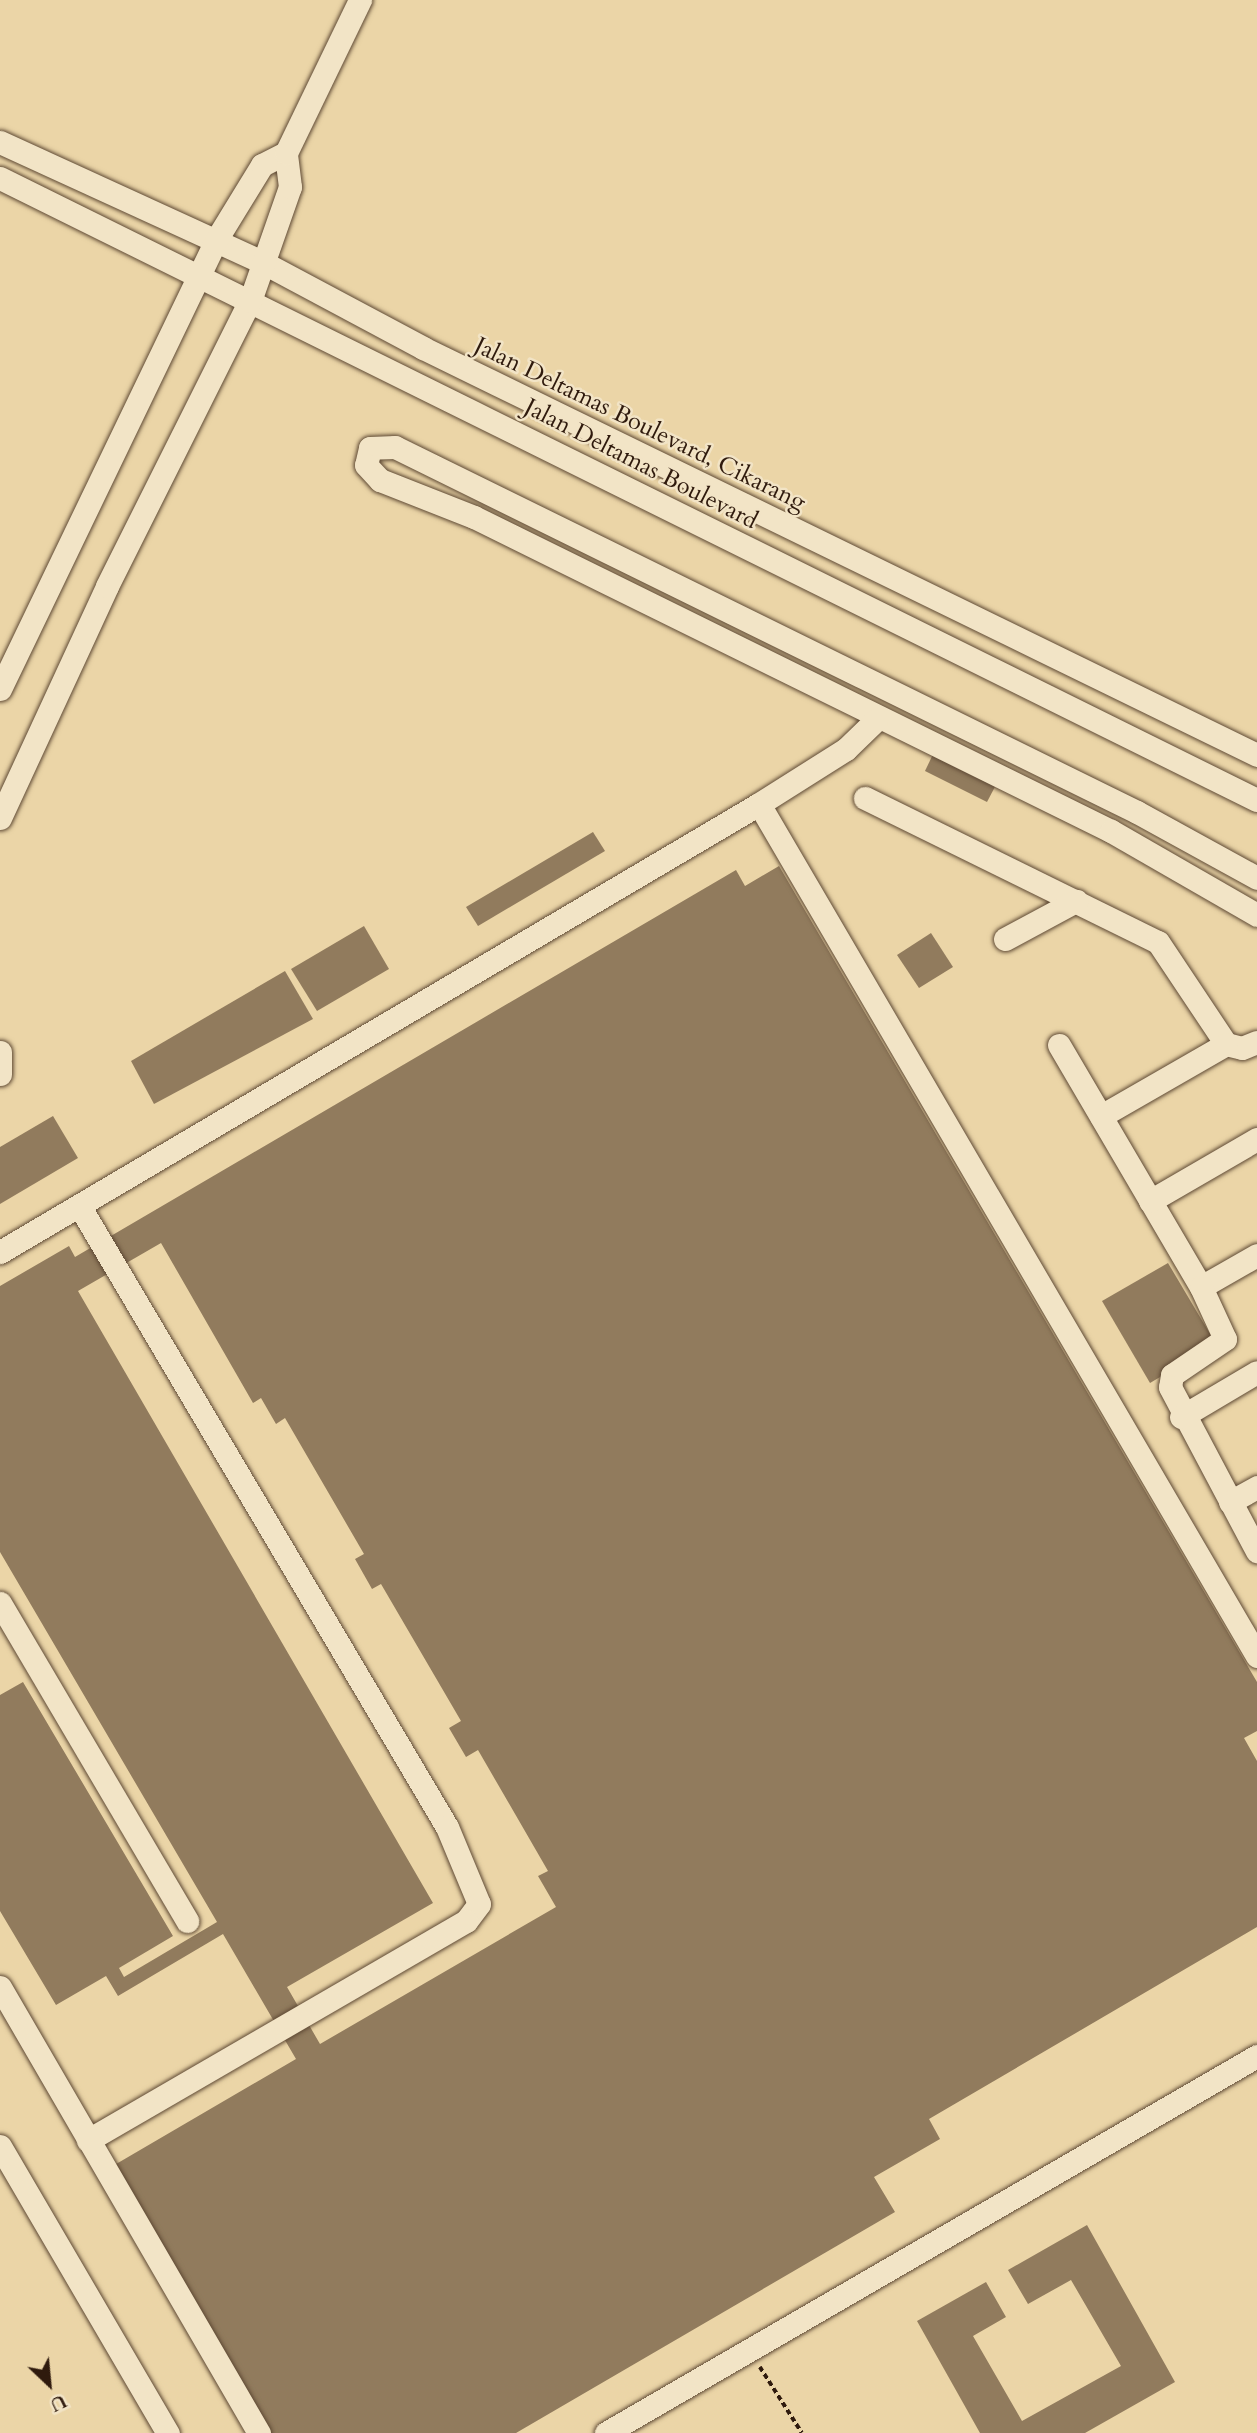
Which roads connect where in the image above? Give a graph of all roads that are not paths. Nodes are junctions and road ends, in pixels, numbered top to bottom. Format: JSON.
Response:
{"nodes":[{"id":1,"x":360,"y":0,"type":"edge"},
{"id":2,"x":0,"y":142,"type":"edge"},
{"id":3,"x":286,"y":153,"type":"junction"},
{"id":4,"x":0,"y":178,"type":"edge"},
{"id":5,"x":216,"y":240,"type":"junction"},
{"id":6,"x":266,"y":264,"type":"junction"},
{"id":7,"x":200,"y":279,"type":"junction"},
{"id":8,"x":250,"y":302,"type":"junction"},
{"id":9,"x":0,"y":689,"type":"edge"},
{"id":10,"x":876,"y":720,"type":"junction"},
{"id":11,"x":1257,"y":755,"type":"edge"},
{"id":12,"x":865,"y":799,"type":"dead end"},
{"id":13,"x":1257,"y":800,"type":"edge"},
{"id":14,"x":759,"y":804,"type":"junction"},
{"id":15,"x":0,"y":818,"type":"edge"},
{"id":16,"x":1257,"y":878,"type":"edge"},
{"id":17,"x":1076,"y":901,"type":"junction"},
{"id":18,"x":1257,"y":915,"type":"edge"},
{"id":19,"x":1005,"y":939,"type":"dead end"},
{"id":20,"x":1257,"y":1042,"type":"edge"},
{"id":21,"x":1226,"y":1044,"type":"junction"},
{"id":22,"x":1059,"y":1045,"type":"dead end"},
{"id":23,"x":0,"y":1052,"type":"edge"},
{"id":24,"x":0,"y":1074,"type":"edge"},
{"id":25,"x":1101,"y":1116,"type":"junction"},
{"id":26,"x":1257,"y":1139,"type":"edge"},
{"id":27,"x":1150,"y":1201,"type":"junction"},
{"id":28,"x":80,"y":1207,"type":"junction"},
{"id":29,"x":0,"y":1252,"type":"edge"},
{"id":30,"x":1257,"y":1255,"type":"edge"},
{"id":31,"x":1201,"y":1287,"type":"junction"},
{"id":32,"x":1257,"y":1372,"type":"edge"},
{"id":33,"x":1181,"y":1417,"type":"junction"},
{"id":34,"x":1257,"y":1487,"type":"edge"},
{"id":35,"x":1230,"y":1502,"type":"junction"},
{"id":36,"x":1257,"y":1551,"type":"edge"},
{"id":37,"x":0,"y":1602,"type":"edge"},
{"id":38,"x":7,"y":1632,"type":"edge"},
{"id":39,"x":1257,"y":1656,"type":"edge"},
{"id":40,"x":187,"y":1921,"type":"dead end"},
{"id":41,"x":0,"y":1987,"type":"edge"},
{"id":42,"x":1257,"y":2056,"type":"edge"},
{"id":43,"x":88,"y":2140,"type":"junction"},
{"id":44,"x":3,"y":2156,"type":"edge"},
{"id":45,"x":168,"y":2433,"type":"edge"},
{"id":46,"x":259,"y":2433,"type":"edge"},
{"id":47,"x":606,"y":2433,"type":"edge"}],
"edges":[{"from":1,"to":3,"type":"street"},
{"from":2,"to":5,"type":"street","name":"Jalan Deltamas Boulevard, Cikarang"},
{"from":3,"to":5,"type":"street"},
{"from":3,"to":6,"type":"street"},
{"from":4,"to":7,"type":"street","name":"Jalan Deltamas Boulevard"},
{"from":5,"to":6,"type":"street","name":"Jalan Deltamas Boulevard, Cikarang"},
{"from":5,"to":7,"type":"street"},
{"from":6,"to":8,"type":"street"},
{"from":6,"to":11,"type":"street","name":"Jalan Deltamas Boulevard, Cikarang"},
{"from":7,"to":8,"type":"street","name":"Jalan Deltamas Boulevard"},
{"from":7,"to":9,"type":"street"},
{"from":8,"to":13,"type":"street","name":"Jalan Deltamas Boulevard"},
{"from":8,"to":15,"type":"street"},
{"from":10,"to":14,"type":"street"},
{"from":10,"to":16,"type":"street"},
{"from":10,"to":18,"type":"street"},
{"from":12,"to":17,"type":"street"},
{"from":14,"to":28,"type":"street"},
{"from":14,"to":39,"type":"street"},
{"from":17,"to":19,"type":"street"},
{"from":17,"to":21,"type":"street"},
{"from":20,"to":21,"type":"street"},
{"from":21,"to":25,"type":"street"},
{"from":22,"to":25,"type":"street"},
{"from":23,"to":24,"type":"street"},
{"from":25,"to":27,"type":"street"},
{"from":26,"to":27,"type":"street"},
{"from":27,"to":31,"type":"street"},
{"from":28,"to":29,"type":"street"},
{"from":28,"to":43,"type":"street"},
{"from":30,"to":31,"type":"street"},
{"from":31,"to":33,"type":"street"},
{"from":32,"to":33,"type":"street"},
{"from":33,"to":35,"type":"street"},
{"from":34,"to":35,"type":"street"},
{"from":35,"to":36,"type":"street"},
{"from":37,"to":38,"type":"street"},
{"from":38,"to":40,"type":"street"},
{"from":41,"to":43,"type":"street"},
{"from":42,"to":47,"type":"street"},
{"from":43,"to":46,"type":"street"},
{"from":44,"to":45,"type":"street"}]}
